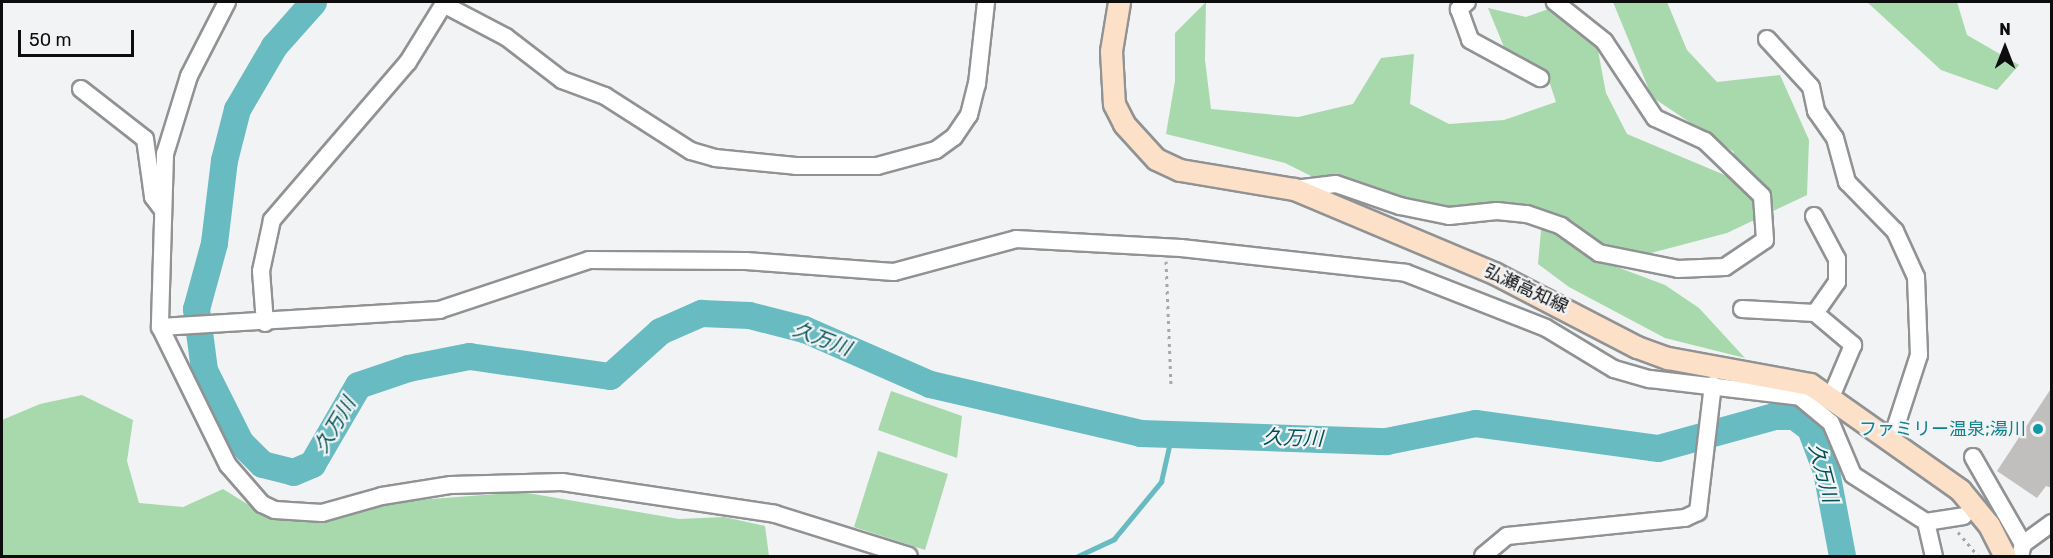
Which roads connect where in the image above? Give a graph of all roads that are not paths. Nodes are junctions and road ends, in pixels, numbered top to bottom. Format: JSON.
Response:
{"nodes":[{"id":1,"x":227,"y":2,"type":"edge"},
{"id":2,"x":986,"y":2,"type":"edge"},
{"id":3,"x":1119,"y":2,"type":"edge"},
{"id":4,"x":1467,"y":2,"type":"edge"},
{"id":5,"x":1555,"y":2,"type":"edge"},
{"id":6,"x":445,"y":3,"type":"edge"},
{"id":7,"x":1767,"y":39,"type":"dead end"},
{"id":8,"x":1540,"y":78,"type":"dead end"},
{"id":9,"x":81,"y":89,"type":"dead end"},
{"id":10,"x":1294,"y":189,"type":"junction"},
{"id":11,"x":163,"y":210,"type":"junction"},
{"id":12,"x":1814,"y":216,"type":"dead end"},
{"id":13,"x":1742,"y":309,"type":"dead end"},
{"id":14,"x":1815,"y":313,"type":"junction"},
{"id":15,"x":265,"y":322,"type":"junction"},
{"id":16,"x":160,"y":327,"type":"junction"},
{"id":17,"x":1713,"y":385,"type":"junction"},
{"id":18,"x":1831,"y":397,"type":"junction"},
{"id":19,"x":1892,"y":438,"type":"junction"},
{"id":20,"x":1973,"y":457,"type":"dead end"},
{"id":21,"x":1926,"y":522,"type":"junction"},
{"id":22,"x":2052,"y":523,"type":"edge"},
{"id":23,"x":1961,"y":524,"type":"road end"},
{"id":24,"x":2021,"y":550,"type":"edge"},
{"id":25,"x":909,"y":556,"type":"edge"},
{"id":26,"x":1483,"y":556,"type":"edge"},
{"id":27,"x":1934,"y":556,"type":"edge"},
{"id":28,"x":2005,"y":556,"type":"edge"}],
"edges":[{"from":1,"to":11,"type":"street"},
{"from":2,"to":6,"type":"street"},
{"from":3,"to":10,"type":"main road","name":"弘瀬高知線"},
{"from":4,"to":8,"type":"street"},
{"from":5,"to":10,"type":"street"},
{"from":6,"to":15,"type":"street"},
{"from":7,"to":19,"type":"street"},
{"from":9,"to":11,"type":"street"},
{"from":10,"to":18,"type":"main road","name":"弘瀬高知線"},
{"from":11,"to":16,"type":"street"},
{"from":12,"to":14,"type":"street"},
{"from":13,"to":14,"type":"street"},
{"from":14,"to":18,"type":"street"},
{"from":15,"to":16,"type":"street"},
{"from":15,"to":17,"type":"street"},
{"from":16,"to":25,"type":"street"},
{"from":17,"to":21,"type":"street"},
{"from":17,"to":26,"type":"street"},
{"from":18,"to":19,"type":"main road","name":"弘瀬高知線"},
{"from":19,"to":28,"type":"main road","name":"弘瀬高知線"},
{"from":20,"to":24,"type":"street"},
{"from":21,"to":23,"type":"street"},
{"from":21,"to":27,"type":"street"},
{"from":22,"to":24,"type":"street"}]}
